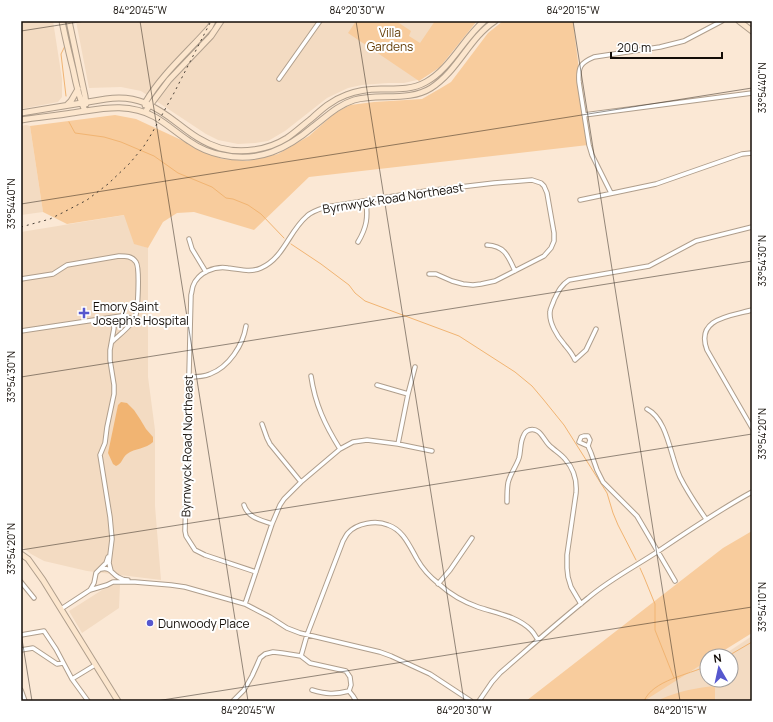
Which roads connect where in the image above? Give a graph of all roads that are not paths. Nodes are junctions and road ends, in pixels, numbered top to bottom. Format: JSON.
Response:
{"nodes":[{"id":1,"x":62,"y":21,"type":"edge"},
{"id":2,"x":69,"y":21,"type":"edge"},
{"id":3,"x":213,"y":21,"type":"edge"},
{"id":4,"x":221,"y":21,"type":"edge"},
{"id":5,"x":320,"y":21,"type":"edge"},
{"id":6,"x":495,"y":21,"type":"edge"},
{"id":7,"x":722,"y":21,"type":"edge"},
{"id":8,"x":738,"y":21,"type":"edge"},
{"id":9,"x":486,"y":22,"type":"edge"},
{"id":10,"x":752,"y":31,"type":"edge"},
{"id":11,"x":279,"y":78,"type":"dead end"},
{"id":12,"x":80,"y":89,"type":"junction"},
{"id":13,"x":752,"y":93,"type":"edge"},
{"id":14,"x":84,"y":102,"type":"junction"},
{"id":15,"x":148,"y":104,"type":"junction"},
{"id":16,"x":66,"y":105,"type":"junction"},
{"id":17,"x":85,"y":111,"type":"junction"},
{"id":18,"x":145,"y":112,"type":"junction"},
{"id":19,"x":21,"y":113,"type":"edge"},
{"id":20,"x":584,"y":115,"type":"junction"},
{"id":21,"x":21,"y":120,"type":"edge"},
{"id":22,"x":752,"y":153,"type":"edge"},
{"id":23,"x":611,"y":194,"type":"junction"},
{"id":24,"x":366,"y":200,"type":"junction"},
{"id":25,"x":580,"y":200,"type":"dead end"},
{"id":26,"x":752,"y":226,"type":"edge"},
{"id":27,"x":189,"y":239,"type":"dead end"},
{"id":28,"x":358,"y":242,"type":"dead end"},
{"id":29,"x":487,"y":245,"type":"dead end"},
{"id":30,"x":515,"y":271,"type":"junction"},
{"id":31,"x":206,"y":272,"type":"junction"},
{"id":32,"x":429,"y":274,"type":"dead end"},
{"id":33,"x":21,"y":279,"type":"edge"},
{"id":34,"x":752,"y":310,"type":"edge"},
{"id":35,"x":110,"y":318,"type":"junction"},
{"id":36,"x":134,"y":320,"type":"junction"},
{"id":37,"x":246,"y":326,"type":"dead end"},
{"id":38,"x":596,"y":329,"type":"dead end"},
{"id":39,"x":21,"y":331,"type":"edge"},
{"id":40,"x":112,"y":342,"type":"junction"},
{"id":41,"x":415,"y":367,"type":"dead end"},
{"id":42,"x":311,"y":376,"type":"dead end"},
{"id":43,"x":189,"y":377,"type":"junction"},
{"id":44,"x":377,"y":385,"type":"dead end"},
{"id":45,"x":408,"y":394,"type":"junction"},
{"id":46,"x":647,"y":409,"type":"dead end"},
{"id":47,"x":262,"y":424,"type":"dead end"},
{"id":48,"x":752,"y":428,"type":"edge"},
{"id":49,"x":398,"y":444,"type":"junction"},
{"id":50,"x":588,"y":446,"type":"dead end"},
{"id":51,"x":340,"y":449,"type":"junction"},
{"id":52,"x":432,"y":451,"type":"dead end"},
{"id":53,"x":301,"y":482,"type":"junction"},
{"id":54,"x":752,"y":492,"type":"edge"},
{"id":55,"x":507,"y":502,"type":"dead end"},
{"id":56,"x":244,"y":505,"type":"dead end"},
{"id":57,"x":706,"y":519,"type":"junction"},
{"id":58,"x":272,"y":524,"type":"junction"},
{"id":59,"x":472,"y":538,"type":"dead end"},
{"id":60,"x":110,"y":550,"type":"junction"},
{"id":61,"x":658,"y":551,"type":"junction"},
{"id":62,"x":21,"y":554,"type":"edge"},
{"id":63,"x":101,"y":568,"type":"junction"},
{"id":64,"x":112,"y":572,"type":"junction"},
{"id":65,"x":256,"y":572,"type":"junction"},
{"id":66,"x":675,"y":581,"type":"dead end"},
{"id":67,"x":21,"y":582,"type":"edge"},
{"id":68,"x":112,"y":582,"type":"junction"},
{"id":69,"x":135,"y":582,"type":"junction"},
{"id":70,"x":438,"y":584,"type":"junction"},
{"id":71,"x":90,"y":590,"type":"junction"},
{"id":72,"x":34,"y":598,"type":"dead end"},
{"id":73,"x":245,"y":604,"type":"junction"},
{"id":74,"x":581,"y":604,"type":"junction"},
{"id":75,"x":61,"y":609,"type":"junction"},
{"id":76,"x":21,"y":635,"type":"edge"},
{"id":77,"x":307,"y":635,"type":"junction"},
{"id":78,"x":538,"y":640,"type":"junction"},
{"id":79,"x":21,"y":650,"type":"edge"},
{"id":80,"x":301,"y":656,"type":"junction"},
{"id":81,"x":63,"y":664,"type":"junction"},
{"id":82,"x":95,"y":665,"type":"junction"},
{"id":83,"x":72,"y":679,"type":"junction"},
{"id":84,"x":21,"y":690,"type":"edge"},
{"id":85,"x":312,"y":690,"type":"dead end"},
{"id":86,"x":349,"y":691,"type":"junction"},
{"id":87,"x":25,"y":701,"type":"edge"},
{"id":88,"x":87,"y":701,"type":"edge"},
{"id":89,"x":118,"y":701,"type":"edge"},
{"id":90,"x":233,"y":701,"type":"edge"},
{"id":91,"x":356,"y":701,"type":"edge"},
{"id":92,"x":471,"y":701,"type":"edge"},
{"id":93,"x":480,"y":701,"type":"edge"}],
"edges":[{"from":1,"to":12,"type":"main road"},
{"from":2,"to":12,"type":"main road"},
{"from":3,"to":15,"type":"main road"},
{"from":4,"to":15,"type":"main road"},
{"from":5,"to":11,"type":"street"},
{"from":6,"to":9,"type":"main road"},
{"from":7,"to":20,"type":"street"},
{"from":8,"to":10,"type":"main road"},
{"from":9,"to":15,"type":"main road"},
{"from":9,"to":18,"type":"main road"},
{"from":12,"to":14,"type":"main road"},
{"from":12,"to":16,"type":"main road"},
{"from":13,"to":20,"type":"street"},
{"from":14,"to":15,"type":"main road"},
{"from":14,"to":16,"type":"main road"},
{"from":14,"to":17,"type":"main road"},
{"from":15,"to":18,"type":"main road"},
{"from":16,"to":19,"type":"main road"},
{"from":17,"to":18,"type":"main road"},
{"from":17,"to":21,"type":"main road"},
{"from":20,"to":23,"type":"street"},
{"from":22,"to":23,"type":"street"},
{"from":23,"to":25,"type":"street"},
{"from":24,"to":28,"type":"street"},
{"from":24,"to":30,"type":"street","name":"Byrnwyck Road Northeast"},
{"from":24,"to":31,"type":"street","name":"Byrnwyck Road Northeast"},
{"from":26,"to":38,"type":"street"},
{"from":27,"to":31,"type":"street"},
{"from":29,"to":30,"type":"street"},
{"from":30,"to":32,"type":"street","name":"Byrnwyck Road Northeast"},
{"from":31,"to":43,"type":"street","name":"Byrnwyck Road Northeast"},
{"from":33,"to":36,"type":"street"},
{"from":34,"to":48,"type":"street"},
{"from":35,"to":36,"type":"street"},
{"from":35,"to":39,"type":"street"},
{"from":35,"to":40,"type":"street"},
{"from":36,"to":40,"type":"street"},
{"from":37,"to":43,"type":"street"},
{"from":40,"to":60,"type":"street"},
{"from":41,"to":45,"type":"street"},
{"from":42,"to":51,"type":"street"},
{"from":43,"to":65,"type":"street","name":"Byrnwyck Road Northeast"},
{"from":44,"to":45,"type":"street"},
{"from":45,"to":49,"type":"street"},
{"from":46,"to":57,"type":"street"},
{"from":47,"to":53,"type":"street"},
{"from":49,"to":51,"type":"street"},
{"from":49,"to":52,"type":"street"},
{"from":50,"to":61,"type":"street"},
{"from":51,"to":53,"type":"street"},
{"from":53,"to":58,"type":"street"},
{"from":54,"to":57,"type":"street"},
{"from":55,"to":74,"type":"street"},
{"from":56,"to":58,"type":"street"},
{"from":57,"to":61,"type":"street"},
{"from":58,"to":65,"type":"street"},
{"from":59,"to":70,"type":"street"},
{"from":60,"to":63,"type":"street"},
{"from":60,"to":64,"type":"street"},
{"from":61,"to":66,"type":"street"},
{"from":61,"to":74,"type":"street"},
{"from":62,"to":75,"type":"main road"},
{"from":63,"to":64,"type":"street"},
{"from":63,"to":71,"type":"street"},
{"from":64,"to":68,"type":"street"},
{"from":64,"to":69,"type":"street"},
{"from":65,"to":73,"type":"street"},
{"from":67,"to":72,"type":"street"},
{"from":68,"to":69,"type":"street"},
{"from":68,"to":71,"type":"street"},
{"from":69,"to":73,"type":"street"},
{"from":70,"to":77,"type":"street"},
{"from":70,"to":78,"type":"street"},
{"from":71,"to":75,"type":"street"},
{"from":73,"to":77,"type":"street"},
{"from":74,"to":78,"type":"street"},
{"from":75,"to":82,"type":"main road"},
{"from":76,"to":81,"type":"street"},
{"from":77,"to":80,"type":"street"},
{"from":77,"to":92,"type":"street"},
{"from":78,"to":93,"type":"street"},
{"from":79,"to":81,"type":"street"},
{"from":80,"to":86,"type":"street"},
{"from":80,"to":90,"type":"street"},
{"from":81,"to":83,"type":"street"},
{"from":82,"to":83,"type":"street"},
{"from":82,"to":89,"type":"main road"},
{"from":83,"to":88,"type":"street"},
{"from":84,"to":87,"type":"street"},
{"from":85,"to":86,"type":"street"},
{"from":86,"to":91,"type":"street"}]}
